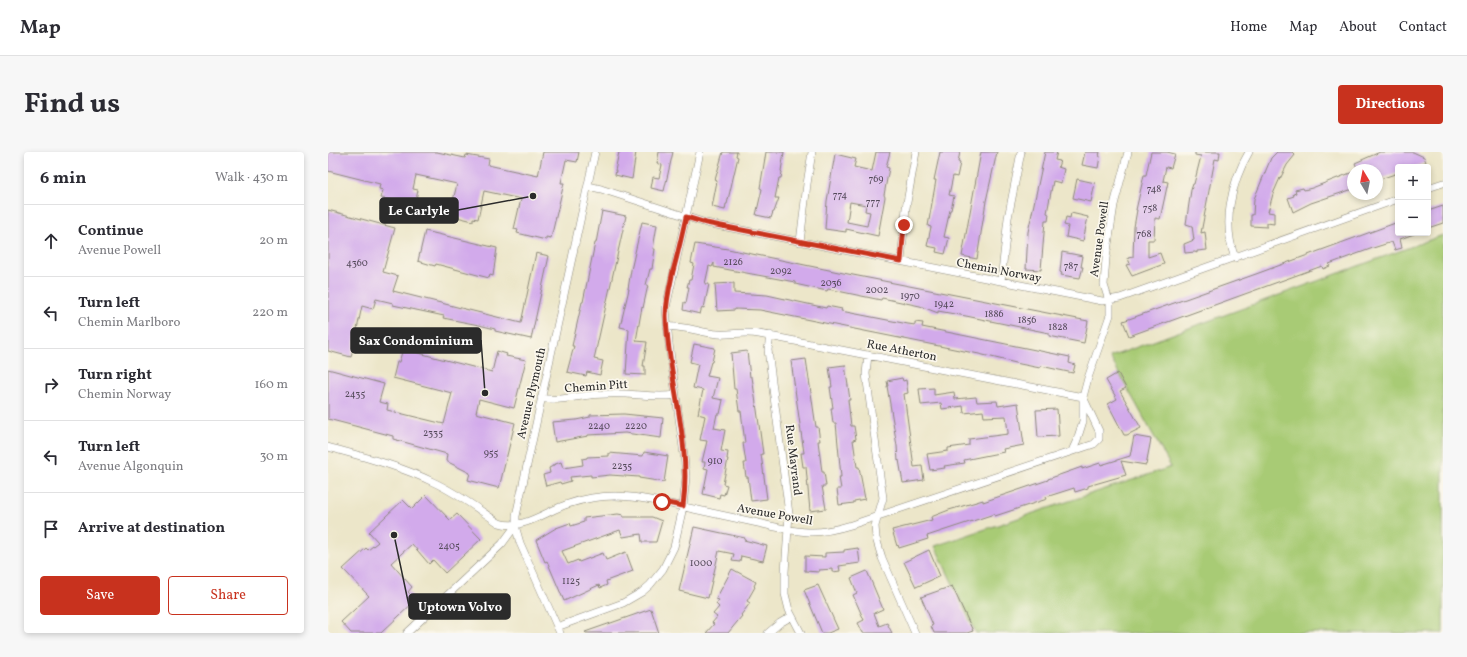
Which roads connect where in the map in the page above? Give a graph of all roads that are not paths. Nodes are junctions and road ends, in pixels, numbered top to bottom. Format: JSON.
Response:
{"nodes":[{"id":1,"x":595,"y":152,"type":"edge"},
{"id":2,"x":700,"y":152,"type":"edge"},
{"id":3,"x":812,"y":152,"type":"edge"},
{"id":4,"x":916,"y":152,"type":"edge"},
{"id":5,"x":1021,"y":152,"type":"edge"},
{"id":6,"x":1128,"y":152,"type":"edge"},
{"id":7,"x":1249,"y":152,"type":"edge"},
{"id":8,"x":1443,"y":183,"type":"edge"},
{"id":9,"x":588,"y":186,"type":"junction"},
{"id":10,"x":1431,"y":187,"type":"edge"},
{"id":11,"x":1395,"y":200,"type":"edge"},
{"id":12,"x":686,"y":217,"type":"junction"},
{"id":13,"x":800,"y":242,"type":"junction"},
{"id":14,"x":1235,"y":258,"type":"junction"},
{"id":15,"x":901,"y":261,"type":"junction"},
{"id":16,"x":1001,"y":281,"type":"junction"},
{"id":17,"x":1109,"y":300,"type":"junction"},
{"id":18,"x":667,"y":327,"type":"junction"},
{"id":19,"x":770,"y":336,"type":"junction"},
{"id":20,"x":868,"y":355,"type":"junction"},
{"id":21,"x":676,"y":395,"type":"junction"},
{"id":22,"x":1083,"y":397,"type":"junction"},
{"id":23,"x":541,"y":398,"type":"junction"},
{"id":24,"x":328,"y":447,"type":"edge"},
{"id":25,"x":1072,"y":451,"type":"junction"},
{"id":26,"x":683,"y":506,"type":"junction"},
{"id":27,"x":878,"y":516,"type":"junction"},
{"id":28,"x":516,"y":524,"type":"junction"},
{"id":29,"x":788,"y":529,"type":"junction"},
{"id":30,"x":792,"y":616,"type":"junction"},
{"id":31,"x":558,"y":630,"type":"edge"},
{"id":32,"x":407,"y":633,"type":"edge"},
{"id":33,"x":768,"y":633,"type":"edge"},
{"id":34,"x":801,"y":633,"type":"edge"},
{"id":35,"x":915,"y":633,"type":"edge"}],
"edges":[{"from":1,"to":9,"type":"street","name":"Avenue Plymouth"},
{"from":2,"to":12,"type":"street"},
{"from":3,"to":13,"type":"street"},
{"from":4,"to":15,"type":"street"},
{"from":5,"to":16,"type":"street"},
{"from":6,"to":17,"type":"street","name":"Avenue Powell"},
{"from":7,"to":14,"type":"street"},
{"from":8,"to":10,"type":"street"},
{"from":9,"to":12,"type":"street","name":"Chemin Norway"},
{"from":9,"to":23,"type":"street","name":"Avenue Plymouth"},
{"from":11,"to":14,"type":"street","name":"Chemin Norway"},
{"from":12,"to":13,"type":"street","name":"Chemin Norway"},
{"from":12,"to":18,"type":"street"},
{"from":13,"to":15,"type":"street","name":"Chemin Norway"},
{"from":14,"to":17,"type":"street","name":"Chemin Norway"},
{"from":15,"to":16,"type":"street","name":"Chemin Norway"},
{"from":16,"to":17,"type":"street","name":"Chemin Norway"},
{"from":17,"to":22,"type":"street","name":"Avenue Powell"},
{"from":18,"to":19,"type":"street","name":"Rue Atherton"},
{"from":18,"to":21,"type":"street"},
{"from":19,"to":20,"type":"street","name":"Rue Atherton"},
{"from":19,"to":29,"type":"street","name":"Rue Mayrand"},
{"from":20,"to":22,"type":"street","name":"Rue Atherton"},
{"from":20,"to":27,"type":"street"},
{"from":21,"to":23,"type":"street","name":"Chemin Pitt"},
{"from":21,"to":26,"type":"street"},
{"from":22,"to":25,"type":"street","name":"Avenue Powell"},
{"from":22,"to":25,"type":"street","name":"Avenue Powell"},
{"from":23,"to":28,"type":"street","name":"Avenue Plymouth"},
{"from":24,"to":28,"type":"street"},
{"from":25,"to":27,"type":"street","name":"Avenue Powell"},
{"from":26,"to":28,"type":"street","name":"Avenue Powell"},
{"from":26,"to":29,"type":"street","name":"Avenue Powell"},
{"from":26,"to":31,"type":"street"},
{"from":27,"to":29,"type":"street","name":"Avenue Powell"},
{"from":27,"to":35,"type":"street"},
{"from":28,"to":31,"type":"street","name":"Avenue Plymouth"},
{"from":28,"to":32,"type":"street"},
{"from":29,"to":30,"type":"street","name":"Rue Mayrand"},
{"from":30,"to":33,"type":"street"},
{"from":30,"to":34,"type":"street","name":"Rue Mayrand"}]}
